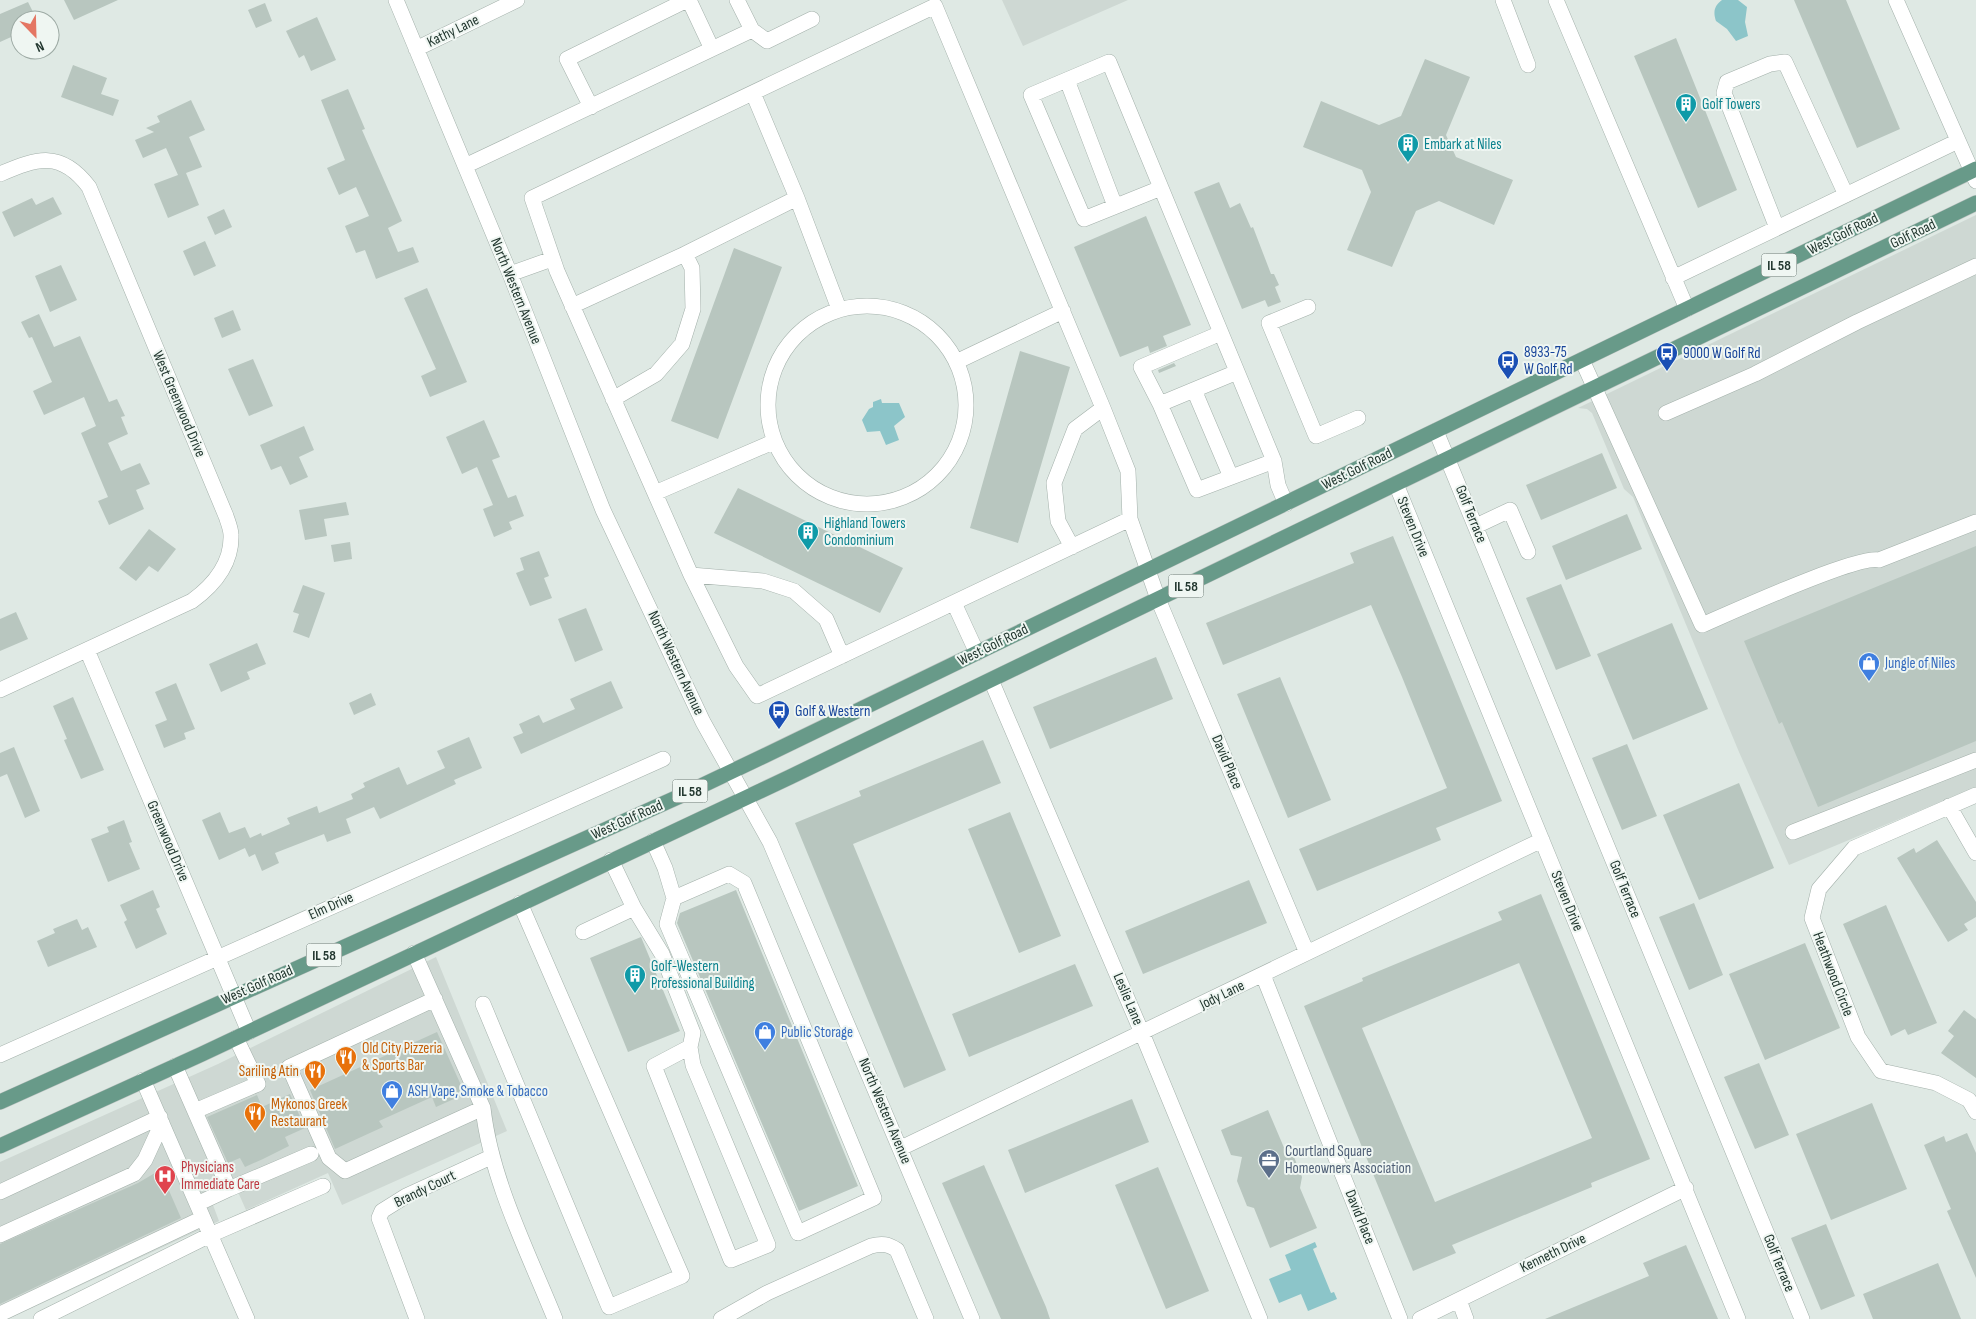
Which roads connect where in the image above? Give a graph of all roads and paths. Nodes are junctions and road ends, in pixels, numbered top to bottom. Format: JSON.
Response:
{"nodes":[{"id":1,"x":396,"y":0,"type":"edge"},
{"id":2,"x":517,"y":0,"type":"edge"},
{"id":3,"x":688,"y":0,"type":"edge"},
{"id":4,"x":737,"y":0,"type":"edge"},
{"id":5,"x":1503,"y":0,"type":"edge"},
{"id":6,"x":1896,"y":0,"type":"edge"},
{"id":7,"x":1558,"y":1,"type":"edge"},
{"id":8,"x":812,"y":19,"type":"dead end"},
{"id":9,"x":752,"y":30,"type":"junction"},
{"id":10,"x":416,"y":49,"type":"junction"},
{"id":11,"x":712,"y":49,"type":"junction"},
{"id":12,"x":1528,"y":66,"type":"dead end"},
{"id":13,"x":1066,"y":80,"type":"junction"},
{"id":14,"x":753,"y":93,"type":"junction"},
{"id":15,"x":591,"y":107,"type":"junction"},
{"id":16,"x":1958,"y":141,"type":"junction"},
{"id":17,"x":465,"y":166,"type":"junction"},
{"id":18,"x":0,"y":174,"type":"edge"},
{"id":19,"x":1975,"y":174,"type":"edge"},
{"id":20,"x":1161,"y":188,"type":"junction"},
{"id":21,"x":1846,"y":194,"type":"junction"},
{"id":22,"x":797,"y":198,"type":"junction"},
{"id":23,"x":1976,"y":203,"type":"edge"},
{"id":24,"x":1115,"y":206,"type":"junction"},
{"id":25,"x":1777,"y":228,"type":"junction"},
{"id":26,"x":685,"y":254,"type":"junction"},
{"id":27,"x":552,"y":259,"type":"junction"},
{"id":28,"x":1850,"y":264,"type":"joint"},
{"id":29,"x":1976,"y":266,"type":"edge"},
{"id":30,"x":510,"y":274,"type":"junction"},
{"id":31,"x":1673,"y":278,"type":"junction"},
{"id":32,"x":572,"y":306,"type":"junction"},
{"id":33,"x":1308,"y":306,"type":"dead end"},
{"id":34,"x":839,"y":309,"type":"junction"},
{"id":35,"x":1687,"y":309,"type":"junction"},
{"id":36,"x":1063,"y":311,"type":"junction"},
{"id":37,"x":1221,"y":333,"type":"junction"},
{"id":38,"x":1582,"y":360,"type":"junction"},
{"id":39,"x":956,"y":362,"type":"junction"},
{"id":40,"x":1237,"y":372,"type":"junction"},
{"id":41,"x":1594,"y":388,"type":"junction"},
{"id":42,"x":1194,"y":390,"type":"junction"},
{"id":43,"x":613,"y":399,"type":"junction"},
{"id":44,"x":1160,"y":404,"type":"junction"},
{"id":45,"x":1103,"y":408,"type":"junction"},
{"id":46,"x":1666,"y":412,"type":"dead end"},
{"id":47,"x":1358,"y":418,"type":"dead end"},
{"id":48,"x":1436,"y":431,"type":"junction"},
{"id":49,"x":773,"y":442,"type":"junction"},
{"id":50,"x":1448,"y":459,"type":"junction"},
{"id":51,"x":1274,"y":461,"type":"junction"},
{"id":52,"x":1231,"y":477,"type":"junction"},
{"id":53,"x":1396,"y":484,"type":"junction"},
{"id":54,"x":655,"y":492,"type":"junction"},
{"id":55,"x":1286,"y":504,"type":"junction"},
{"id":56,"x":1130,"y":520,"type":"junction"},
{"id":57,"x":1976,"y":522,"type":"edge"},
{"id":58,"x":1476,"y":526,"type":"junction"},
{"id":59,"x":1072,"y":548,"type":"junction"},
{"id":60,"x":1528,"y":552,"type":"dead end"},
{"id":61,"x":1149,"y":570,"type":"junction"},
{"id":62,"x":691,"y":575,"type":"junction"},
{"id":63,"x":1158,"y":599,"type":"junction"},
{"id":64,"x":954,"y":603,"type":"junction"},
{"id":65,"x":87,"y":650,"type":"junction"},
{"id":66,"x":977,"y":653,"type":"junction"},
{"id":67,"x":842,"y":656,"type":"junction"},
{"id":68,"x":991,"y":680,"type":"junction"},
{"id":69,"x":0,"y":690,"type":"edge"},
{"id":70,"x":663,"y":758,"type":"dead end"},
{"id":71,"x":1976,"y":760,"type":"edge"},
{"id":72,"x":730,"y":772,"type":"junction"},
{"id":73,"x":1976,"y":795,"type":"edge"},
{"id":74,"x":746,"y":798,"type":"junction"},
{"id":75,"x":1949,"y":806,"type":"junction"},
{"id":76,"x":1794,"y":832,"type":"dead end"},
{"id":77,"x":1542,"y":840,"type":"junction"},
{"id":78,"x":653,"y":841,"type":"junction"},
{"id":79,"x":1976,"y":854,"type":"edge"},
{"id":80,"x":611,"y":860,"type":"junction"},
{"id":81,"x":674,"y":898,"type":"junction"},
{"id":82,"x":520,"y":903,"type":"junction"},
{"id":83,"x":634,"y":908,"type":"junction"},
{"id":84,"x":583,"y":932,"type":"dead end"},
{"id":85,"x":414,"y":954,"type":"junction"},
{"id":86,"x":1307,"y":954,"type":"junction"},
{"id":87,"x":217,"y":957,"type":"junction"},
{"id":88,"x":1263,"y":975,"type":"junction"},
{"id":89,"x":234,"y":996,"type":"junction"},
{"id":90,"x":435,"y":999,"type":"junction"},
{"id":91,"x":482,"y":1004,"type":"dead end"},
{"id":92,"x":1142,"y":1033,"type":"junction"},
{"id":93,"x":242,"y":1035,"type":"junction"},
{"id":94,"x":690,"y":1047,"type":"junction"},
{"id":95,"x":0,"y":1055,"type":"edge"},
{"id":96,"x":175,"y":1066,"type":"junction"},
{"id":97,"x":143,"y":1080,"type":"junction"},
{"id":98,"x":0,"y":1102,"type":"edge"},
{"id":99,"x":483,"y":1108,"type":"junction"},
{"id":100,"x":195,"y":1112,"type":"junction"},
{"id":101,"x":1976,"y":1112,"type":"edge"},
{"id":102,"x":161,"y":1120,"type":"junction"},
{"id":103,"x":0,"y":1146,"type":"edge"},
{"id":104,"x":901,"y":1148,"type":"junction"},
{"id":105,"x":311,"y":1154,"type":"dead end"},
{"id":106,"x":492,"y":1157,"type":"junction"},
{"id":107,"x":323,"y":1186,"type":"dead end"},
{"id":108,"x":1686,"y":1188,"type":"junction"},
{"id":109,"x":229,"y":1190,"type":"junction"},
{"id":110,"x":0,"y":1192,"type":"edge"},
{"id":111,"x":197,"y":1204,"type":"junction"},
{"id":112,"x":203,"y":1218,"type":"junction"},
{"id":113,"x":0,"y":1235,"type":"edge"},
{"id":114,"x":210,"y":1235,"type":"junction"},
{"id":115,"x":1458,"y":1300,"type":"junction"},
{"id":116,"x":0,"y":1314,"type":"edge"},
{"id":117,"x":739,"y":1315,"type":"edge"},
{"id":118,"x":41,"y":1319,"type":"edge"},
{"id":119,"x":247,"y":1319,"type":"edge"},
{"id":120,"x":417,"y":1319,"type":"edge"},
{"id":121,"x":555,"y":1319,"type":"edge"},
{"id":122,"x":721,"y":1319,"type":"edge"},
{"id":123,"x":926,"y":1319,"type":"edge"},
{"id":124,"x":972,"y":1319,"type":"edge"},
{"id":125,"x":1260,"y":1319,"type":"edge"},
{"id":126,"x":1400,"y":1319,"type":"edge"},
{"id":127,"x":1420,"y":1319,"type":"edge"},
{"id":128,"x":1466,"y":1319,"type":"edge"},
{"id":129,"x":1738,"y":1319,"type":"edge"},
{"id":130,"x":1802,"y":1319,"type":"edge"}],
"edges":[{"from":1,"to":10,"type":"street","name":"North Western Avenue"},
{"from":2,"to":10,"type":"street","name":"Kathy Lane"},
{"from":3,"to":11,"type":"street"},
{"from":3,"to":15,"type":"street"},
{"from":4,"to":9,"type":"street"},
{"from":5,"to":12,"type":"street"},
{"from":6,"to":16,"type":"street"},
{"from":7,"to":31,"type":"street"},
{"from":8,"to":9,"type":"street"},
{"from":9,"to":11,"type":"street"},
{"from":10,"to":17,"type":"street","name":"North Western Avenue"},
{"from":11,"to":15,"type":"street"},
{"from":13,"to":20,"type":"street"},
{"from":13,"to":24,"type":"street"},
{"from":13,"to":24,"type":"street"},
{"from":14,"to":22,"type":"street"},
{"from":14,"to":27,"type":"street"},
{"from":14,"to":36,"type":"street","name":"David Place"},
{"from":15,"to":17,"type":"street"},
{"from":16,"to":19,"type":"street"},
{"from":16,"to":21,"type":"street"},
{"from":17,"to":30,"type":"street","name":"North Western Avenue"},
{"from":18,"to":65,"type":"street","name":"West Greenwood Drive"},
{"from":19,"to":35,"type":"main road","name":"West Golf Road","number":"IL 58"},
{"from":20,"to":24,"type":"street"},
{"from":20,"to":37,"type":"street"},
{"from":21,"to":25,"type":"street"},
{"from":21,"to":25,"type":"street"},
{"from":22,"to":26,"type":"street"},
{"from":22,"to":34,"type":"street"},
{"from":23,"to":28,"type":"main road","name":"Golf Road","number":"IL 58"},
{"from":25,"to":31,"type":"street"},
{"from":26,"to":32,"type":"street"},
{"from":26,"to":43,"type":"street"},
{"from":27,"to":30,"type":"street"},
{"from":27,"to":32,"type":"street"},
{"from":28,"to":41,"type":"main road","name":"West Golf Road","number":"IL 58"},
{"from":29,"to":46,"type":"street"},
{"from":30,"to":72,"type":"street","name":"North Western Avenue"},
{"from":31,"to":35,"type":"street"},
{"from":32,"to":43,"type":"street"},
{"from":33,"to":47,"type":"street"},
{"from":34,"to":39,"type":"street"},
{"from":34,"to":49,"type":"street"},
{"from":35,"to":38,"type":"main road","name":"West Golf Road","number":"IL 58"},
{"from":36,"to":39,"type":"street"},
{"from":36,"to":45,"type":"street","name":"David Place"},
{"from":37,"to":40,"type":"street"},
{"from":37,"to":44,"type":"street"},
{"from":38,"to":41,"type":"street"},
{"from":38,"to":48,"type":"main road","name":"West Golf Road","number":"IL 58"},
{"from":39,"to":49,"type":"street"},
{"from":40,"to":42,"type":"street"},
{"from":40,"to":51,"type":"street"},
{"from":41,"to":50,"type":"main road","name":"West Golf Road","number":"IL 58"},
{"from":41,"to":57,"type":"street"},
{"from":42,"to":44,"type":"street"},
{"from":42,"to":52,"type":"street"},
{"from":43,"to":54,"type":"street"},
{"from":44,"to":52,"type":"street"},
{"from":45,"to":56,"type":"street","name":"David Place"},
{"from":45,"to":59,"type":"street"},
{"from":48,"to":50,"type":"street","name":"Golf Terrace"},
{"from":48,"to":55,"type":"main road","name":"West Golf Road","number":"IL 58"},
{"from":49,"to":54,"type":"street"},
{"from":50,"to":53,"type":"main road","name":"West Golf Road","number":"IL 58"},
{"from":50,"to":58,"type":"street","name":"Golf Terrace"},
{"from":51,"to":52,"type":"street"},
{"from":51,"to":55,"type":"street"},
{"from":53,"to":63,"type":"main road","name":"West Golf Road","number":"IL 58"},
{"from":53,"to":77,"type":"street","name":"Steven Drive"},
{"from":54,"to":62,"type":"street"},
{"from":55,"to":61,"type":"main road","name":"West Golf Road","number":"IL 58"},
{"from":56,"to":59,"type":"street"},
{"from":56,"to":61,"type":"street","name":"David Place"},
{"from":58,"to":60,"type":"street"},
{"from":58,"to":130,"type":"street","name":"Golf Terrace"},
{"from":59,"to":64,"type":"street"},
{"from":61,"to":63,"type":"street","name":"David Place"},
{"from":61,"to":66,"type":"main road","name":"West Golf Road","number":"IL 58"},
{"from":62,"to":67,"type":"street"},
{"from":62,"to":67,"type":"street"},
{"from":63,"to":68,"type":"main road","name":"West Golf Road","number":"IL 58"},
{"from":63,"to":86,"type":"street","name":"David Place"},
{"from":64,"to":66,"type":"street"},
{"from":64,"to":67,"type":"street"},
{"from":65,"to":69,"type":"street","name":"West Greenwood Drive"},
{"from":65,"to":87,"type":"street","name":"Greenwood Drive"},
{"from":66,"to":72,"type":"main road","name":"West Golf Road","number":"IL 58"},
{"from":68,"to":74,"type":"main road","name":"West Golf Road","number":"IL 58"},
{"from":68,"to":92,"type":"street","name":"Leslie Lane"},
{"from":70,"to":87,"type":"street","name":"Elm Drive"},
{"from":71,"to":76,"type":"street"},
{"from":72,"to":74,"type":"street","name":"North Western Avenue"},
{"from":72,"to":89,"type":"main road","name":"West Golf Road","number":"IL 58"},
{"from":73,"to":75,"type":"street","name":"Heathwood Circle"},
{"from":74,"to":78,"type":"main road","name":"West Golf Road","number":"IL 58"},
{"from":74,"to":104,"type":"street","name":"North Western Avenue"},
{"from":75,"to":79,"type":"street"},
{"from":75,"to":101,"type":"street","name":"Heathwood Circle"},
{"from":77,"to":86,"type":"street","name":"Jody Lane"},
{"from":77,"to":108,"type":"street","name":"Steven Drive"},
{"from":78,"to":80,"type":"main road","name":"West Golf Road","number":"IL 58"},
{"from":78,"to":81,"type":"street"},
{"from":80,"to":82,"type":"main road","name":"West Golf Road","number":"IL 58"},
{"from":80,"to":83,"type":"street"},
{"from":81,"to":81,"type":"street"},
{"from":82,"to":85,"type":"main road","name":"West Golf Road","number":"IL 58"},
{"from":82,"to":91,"type":"street"},
{"from":83,"to":84,"type":"street"},
{"from":83,"to":94,"type":"street"},
{"from":85,"to":90,"type":"street"},
{"from":85,"to":93,"type":"main road","name":"West Golf Road","number":"IL 58"},
{"from":86,"to":88,"type":"street","name":"Jody Lane"},
{"from":87,"to":89,"type":"street","name":"Greenwood Drive"},
{"from":87,"to":95,"type":"street","name":"Elm Drive"},
{"from":88,"to":92,"type":"street","name":"Jody Lane"},
{"from":88,"to":126,"type":"street","name":"David Place"},
{"from":89,"to":93,"type":"street","name":"Greenwood Drive"},
{"from":89,"to":98,"type":"main road","name":"West Golf Road","number":"IL 58"},
{"from":90,"to":99,"type":"street"},
{"from":90,"to":99,"type":"street"},
{"from":92,"to":104,"type":"street","name":"Jody Lane"},
{"from":92,"to":125,"type":"street","name":"Leslie Lane"},
{"from":93,"to":96,"type":"main road","name":"West Golf Road","number":"IL 58"},
{"from":93,"to":100,"type":"street","name":"Greenwood Drive"},
{"from":94,"to":94,"type":"street"},
{"from":96,"to":97,"type":"main road","name":"West Golf Road","number":"IL 58"},
{"from":96,"to":100,"type":"street"},
{"from":97,"to":102,"type":"street"},
{"from":97,"to":103,"type":"main road","name":"West Golf Road","number":"IL 58"},
{"from":99,"to":106,"type":"street"},
{"from":100,"to":109,"type":"street"},
{"from":102,"to":110,"type":"street"},
{"from":102,"to":111,"type":"street"},
{"from":102,"to":113,"type":"street"},
{"from":104,"to":124,"type":"street","name":"North Western Avenue"},
{"from":105,"to":109,"type":"street"},
{"from":106,"to":120,"type":"street","name":"Brandy Court"},
{"from":106,"to":121,"type":"street"},
{"from":107,"to":114,"type":"street"},
{"from":108,"to":115,"type":"street","name":"Kenneth Drive"},
{"from":108,"to":129,"type":"street","name":"Steven Drive"},
{"from":109,"to":111,"type":"street"},
{"from":111,"to":112,"type":"street"},
{"from":112,"to":114,"type":"street"},
{"from":112,"to":116,"type":"street"},
{"from":114,"to":118,"type":"street"},
{"from":114,"to":119,"type":"street"},
{"from":115,"to":127,"type":"street","name":"Kenneth Drive"},
{"from":115,"to":128,"type":"street"},
{"from":117,"to":122,"type":"street"},
{"from":117,"to":123,"type":"street"}]}
